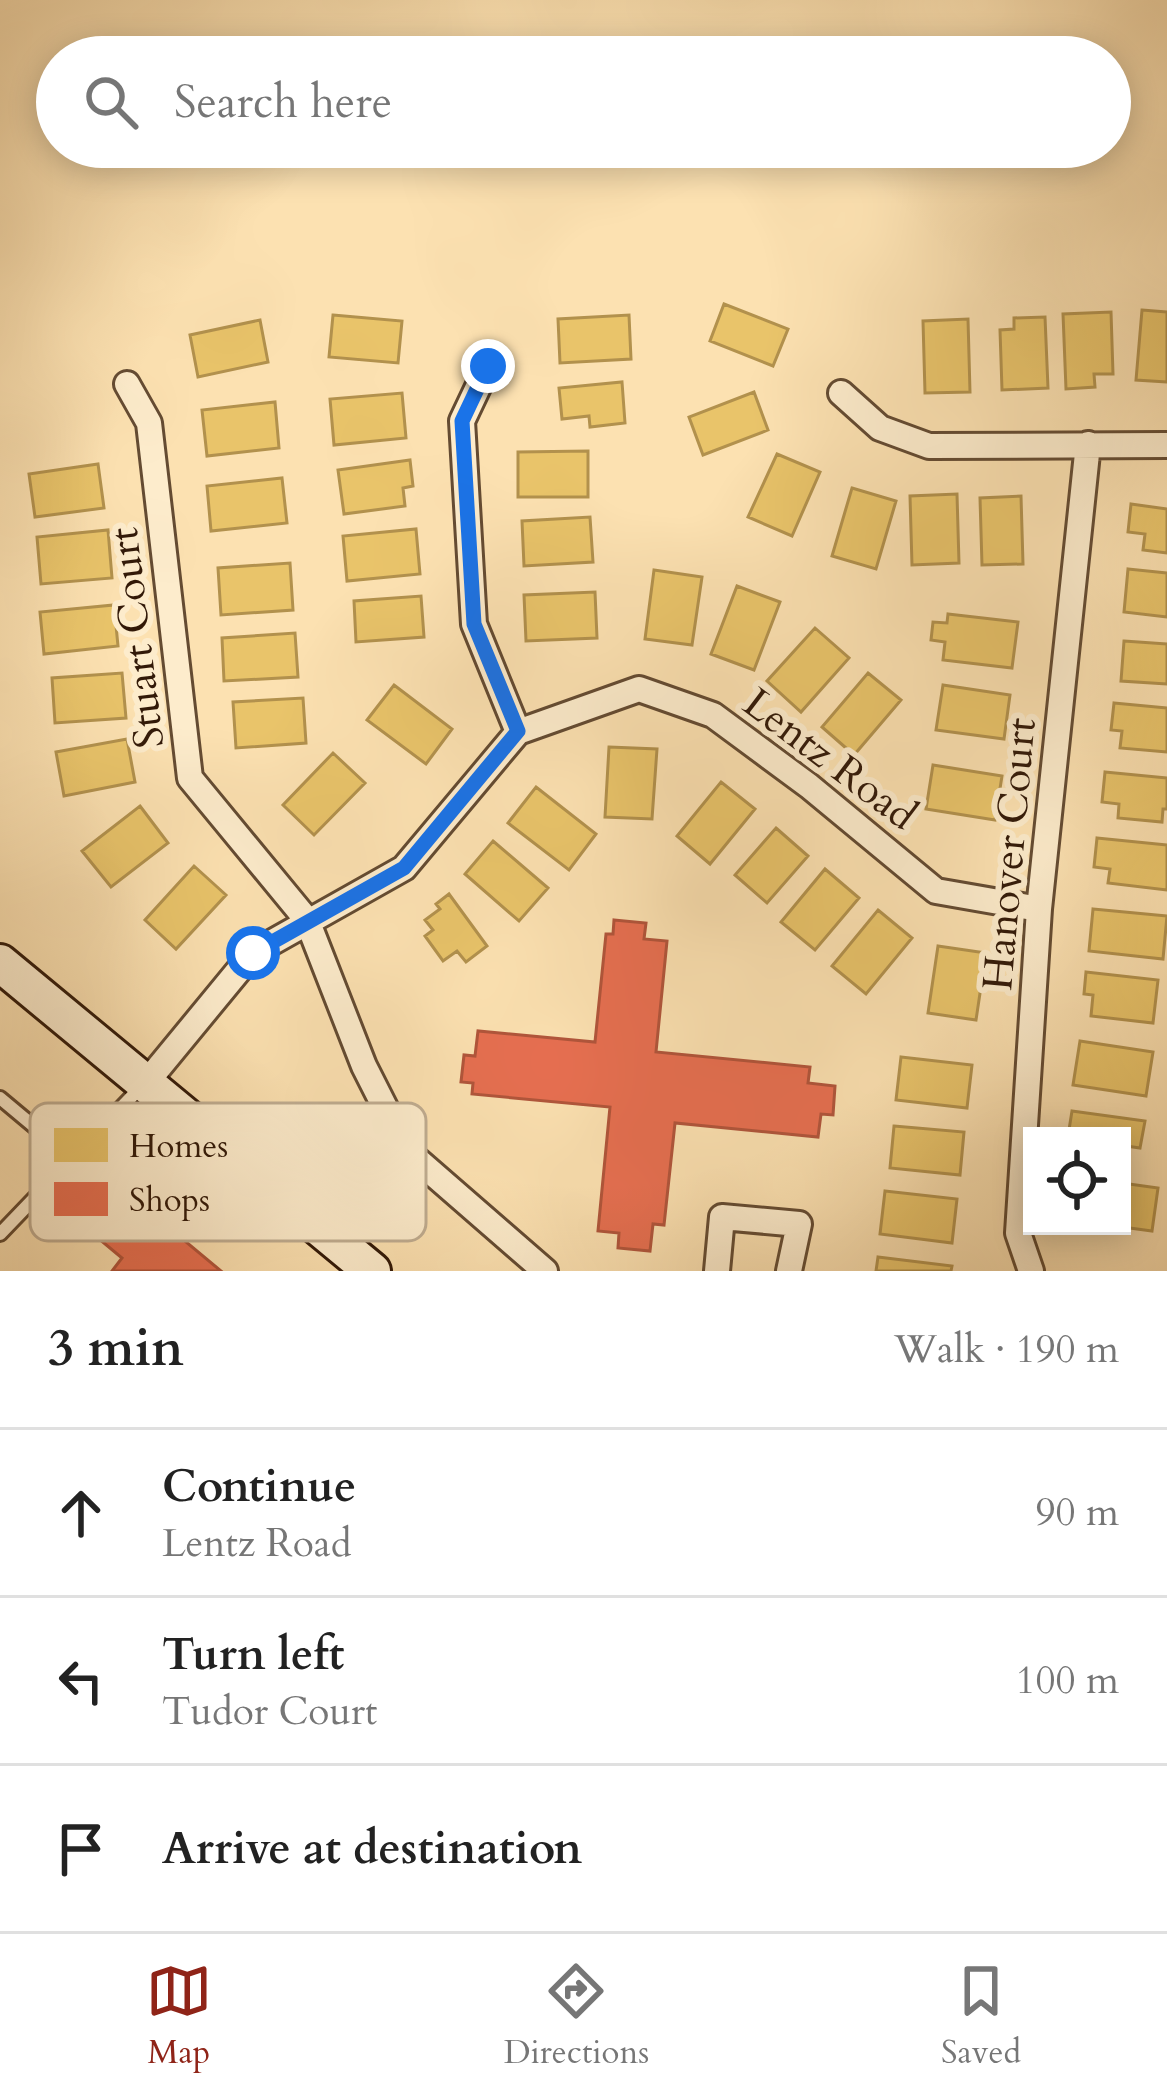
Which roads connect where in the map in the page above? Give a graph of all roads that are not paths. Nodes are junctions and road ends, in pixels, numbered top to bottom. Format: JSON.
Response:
{"nodes":[{"id":1,"x":488,"y":366,"type":"dead end"},
{"id":2,"x":127,"y":384,"type":"dead end"},
{"id":3,"x":841,"y":393,"type":"dead end"},
{"id":4,"x":1088,"y":444,"type":"junction"},
{"id":5,"x":1167,"y":445,"type":"edge"},
{"id":6,"x":518,"y":731,"type":"junction"},
{"id":7,"x":1040,"y":909,"type":"junction"},
{"id":8,"x":307,"y":920,"type":"junction"},
{"id":9,"x":0,"y":963,"type":"edge"},
{"id":10,"x":146,"y":1082,"type":"junction"},
{"id":11,"x":0,"y":1098,"type":"edge"},
{"id":12,"x":126,"y":1103,"type":"edge"},
{"id":13,"x":171,"y":1103,"type":"edge"},
{"id":14,"x":383,"y":1103,"type":"edge"},
{"id":15,"x":30,"y":1123,"type":"edge"},
{"id":16,"x":426,"y":1168,"type":"edge"},
{"id":17,"x":30,"y":1203,"type":"edge"},
{"id":18,"x":1,"y":1232,"type":"edge"},
{"id":19,"x":336,"y":1241,"type":"edge"},
{"id":20,"x":372,"y":1271,"type":"edge"},
{"id":21,"x":544,"y":1271,"type":"edge"},
{"id":22,"x":716,"y":1271,"type":"edge"},
{"id":23,"x":789,"y":1271,"type":"edge"},
{"id":24,"x":1031,"y":1271,"type":"edge"}],
"edges":[{"from":1,"to":6,"type":"street"},
{"from":2,"to":8,"type":"street","name":"Stuart Court"},
{"from":3,"to":4,"type":"street"},
{"from":4,"to":5,"type":"street"},
{"from":4,"to":7,"type":"street","name":"Hanover Court"},
{"from":6,"to":7,"type":"street","name":"Lentz Road"},
{"from":6,"to":8,"type":"street"},
{"from":7,"to":24,"type":"street","name":"Hanover Court"},
{"from":8,"to":10,"type":"street"},
{"from":8,"to":14,"type":"street","name":"Stuart Court"},
{"from":9,"to":10,"type":"main road"},
{"from":10,"to":12,"type":"lane"},
{"from":10,"to":13,"type":"main road"},
{"from":11,"to":15,"type":"lane"},
{"from":16,"to":21,"type":"street","name":"Stuart Court"},
{"from":17,"to":18,"type":"lane"},
{"from":19,"to":20,"type":"main road"},
{"from":22,"to":23,"type":"street"}]}
